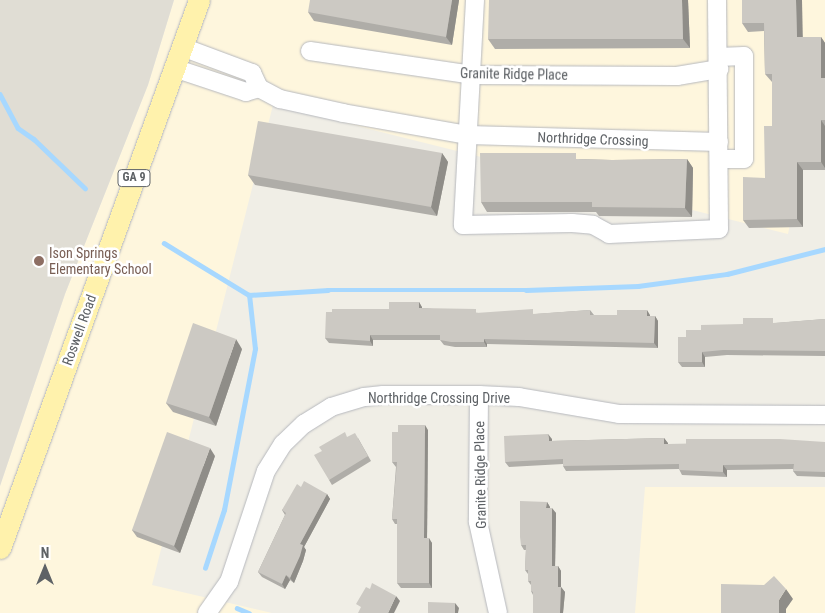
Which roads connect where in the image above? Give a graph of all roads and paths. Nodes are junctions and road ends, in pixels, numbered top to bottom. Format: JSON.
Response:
{"nodes":[{"id":1,"x":199,"y":0,"type":"edge"},
{"id":2,"x":475,"y":0,"type":"edge"},
{"id":3,"x":717,"y":0,"type":"edge"},
{"id":4,"x":182,"y":47,"type":"junction"},
{"id":5,"x":310,"y":51,"type":"dead end"},
{"id":6,"x":719,"y":63,"type":"junction"},
{"id":7,"x":174,"y":68,"type":"junction"},
{"id":8,"x":472,"y":76,"type":"junction"},
{"id":9,"x":259,"y":88,"type":"junction"},
{"id":10,"x":468,"y":135,"type":"junction"},
{"id":11,"x":719,"y":151,"type":"junction"},
{"id":12,"x":479,"y":396,"type":"junction"},
{"id":13,"x":825,"y":414,"type":"edge"},
{"id":14,"x":0,"y":548,"type":"edge"},
{"id":15,"x":207,"y":613,"type":"edge"},
{"id":16,"x":498,"y":613,"type":"edge"}],
"edges":[{"from":1,"to":4,"type":"main road","name":"Roswell Road","number":"GA 9"},
{"from":2,"to":8,"type":"street"},
{"from":3,"to":6,"type":"street"},
{"from":4,"to":7,"type":"main road","name":"Roswell Road","number":"GA 9"},
{"from":4,"to":9,"type":"street","name":"Northridge Crossing"},
{"from":5,"to":8,"type":"street","name":"Granite Ridge Place"},
{"from":6,"to":8,"type":"street","name":"Granite Ridge Place"},
{"from":6,"to":11,"type":"street"},
{"from":6,"to":11,"type":"street","name":"Northridge Crossing"},
{"from":7,"to":9,"type":"street","name":"Northridge Crossing"},
{"from":7,"to":14,"type":"main road","name":"Roswell Road","number":"GA 9"},
{"from":8,"to":10,"type":"street"},
{"from":9,"to":10,"type":"street","name":"Northridge Crossing"},
{"from":10,"to":11,"type":"street","name":"Northridge Crossing"},
{"from":10,"to":11,"type":"street"},
{"from":12,"to":13,"type":"street","name":"Northridge Crossing Drive"},
{"from":12,"to":15,"type":"street","name":"Northridge Crossing Drive"},
{"from":12,"to":16,"type":"street","name":"Granite Ridge Place"}]}
